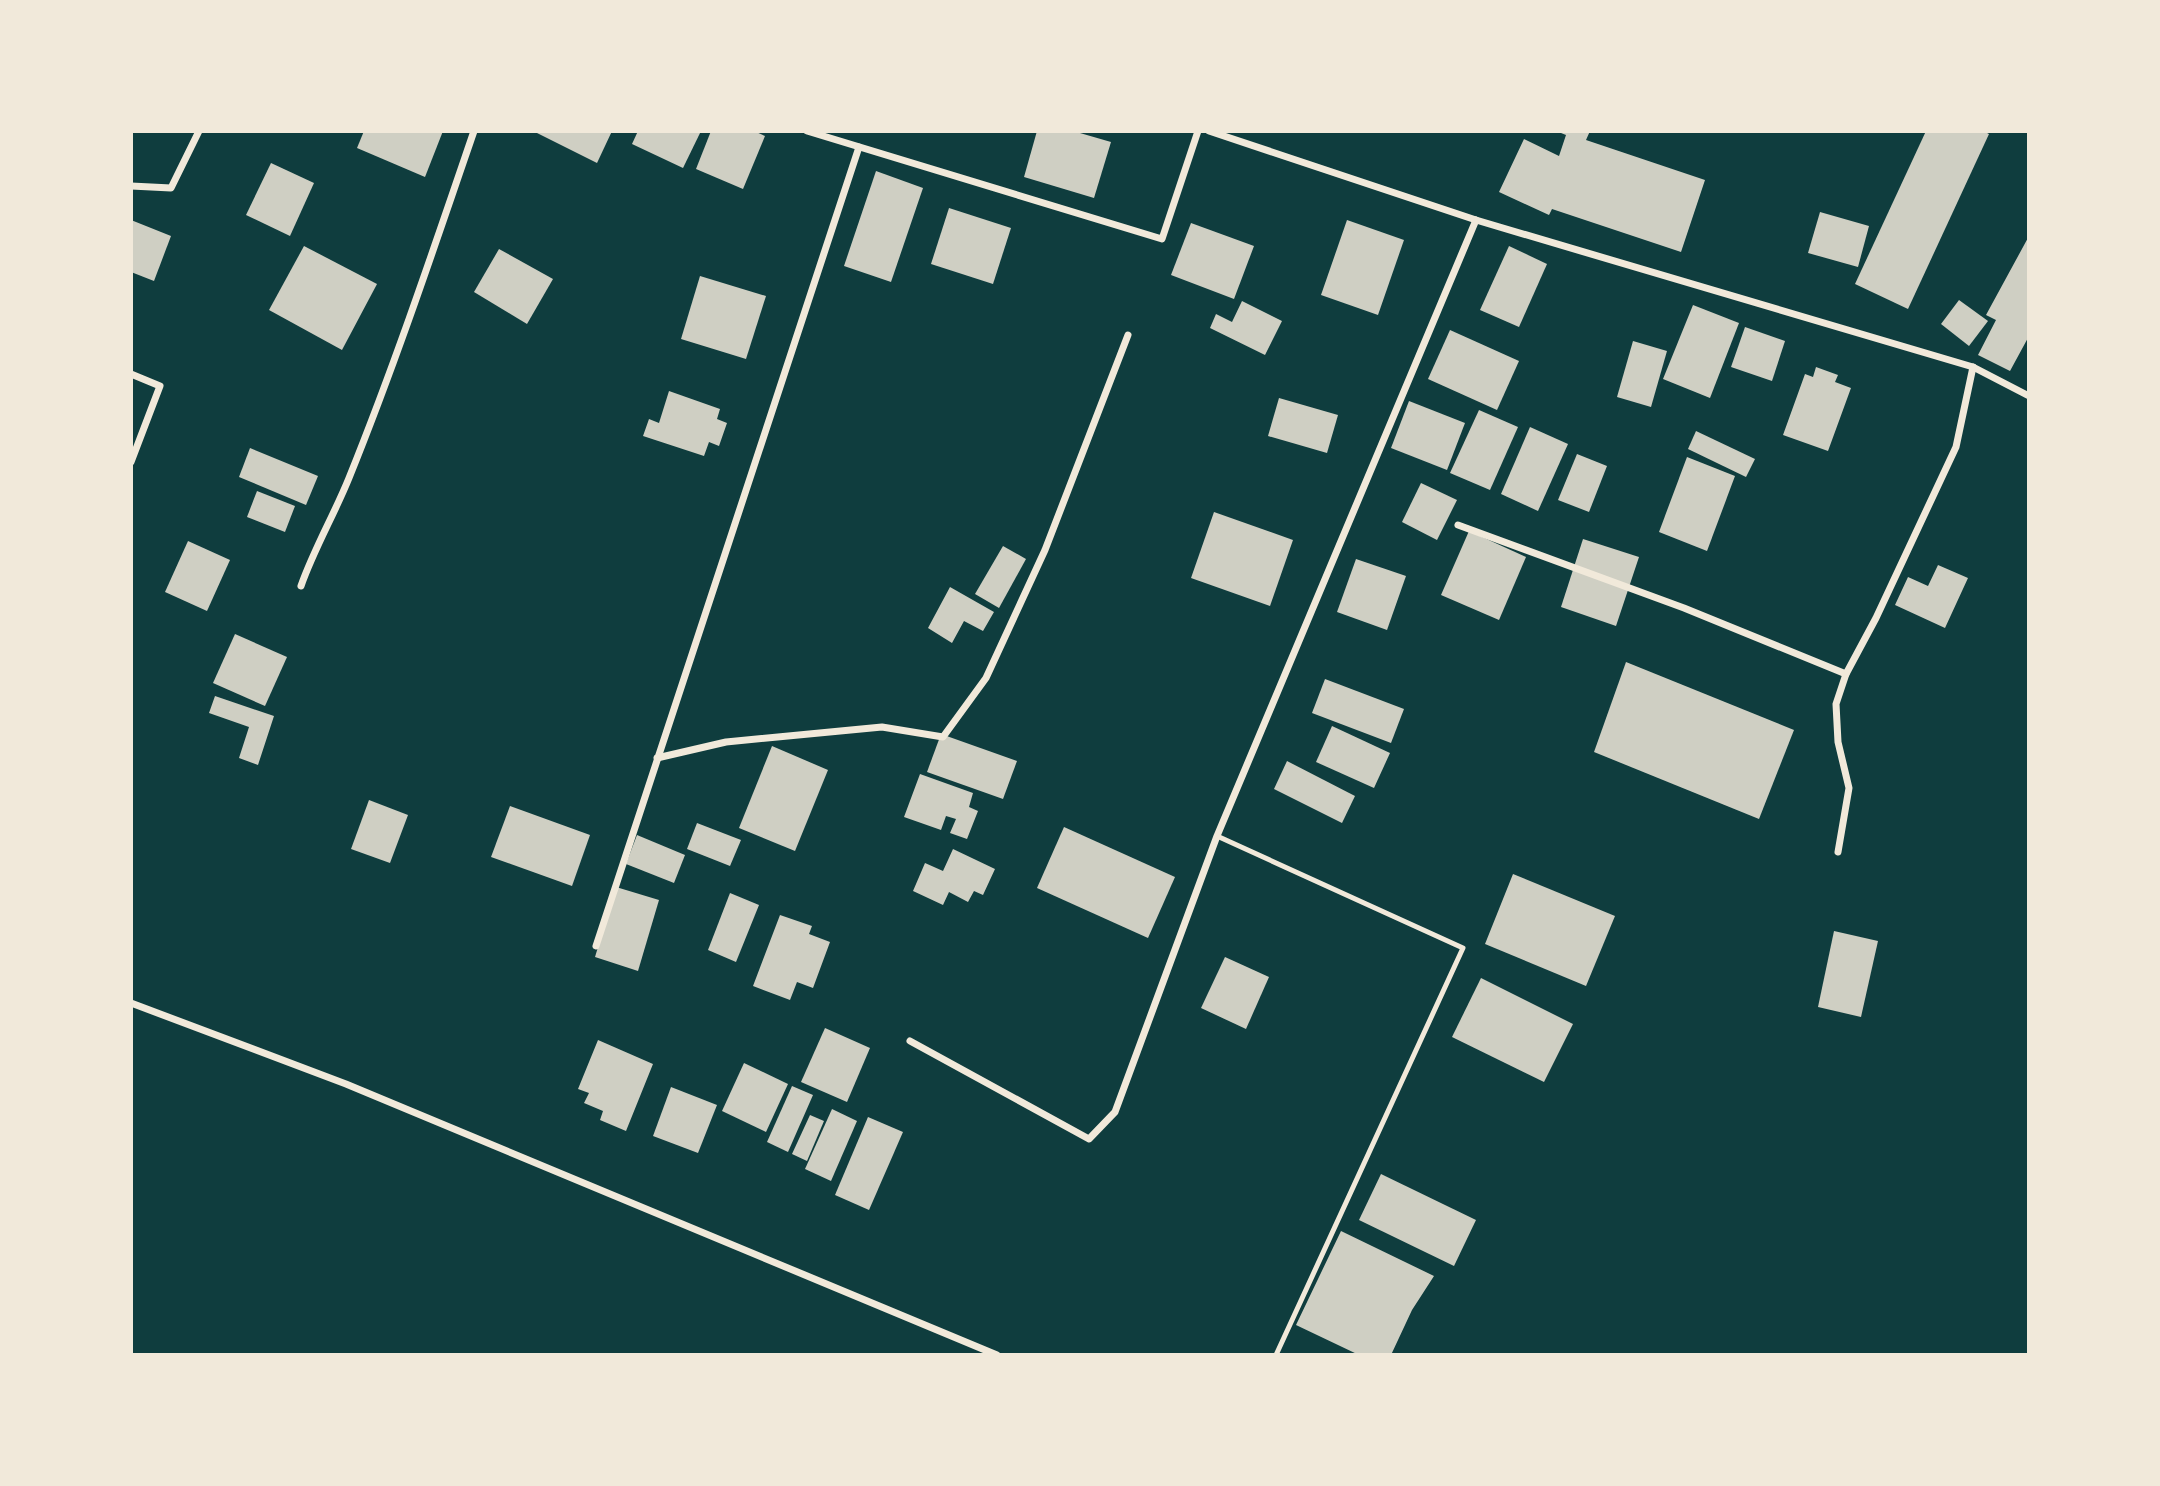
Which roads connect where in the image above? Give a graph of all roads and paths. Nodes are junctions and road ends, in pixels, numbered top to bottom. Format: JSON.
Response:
{"nodes":[{"id":1,"x":199,"y":131,"type":"edge"},
{"id":2,"x":474,"y":131,"type":"edge"},
{"id":3,"x":807,"y":131,"type":"edge"},
{"id":4,"x":1198,"y":131,"type":"edge"},
{"id":5,"x":1209,"y":131,"type":"edge"},
{"id":6,"x":859,"y":147,"type":"junction"},
{"id":7,"x":131,"y":186,"type":"edge"},
{"id":8,"x":1476,"y":220,"type":"junction"},
{"id":9,"x":1128,"y":335,"type":"dead end"},
{"id":10,"x":1973,"y":367,"type":"junction"},
{"id":11,"x":131,"y":374,"type":"edge"},
{"id":12,"x":2029,"y":396,"type":"edge"},
{"id":13,"x":131,"y":462,"type":"edge"},
{"id":14,"x":1458,"y":524,"type":"dead end"},
{"id":15,"x":301,"y":586,"type":"dead end"},
{"id":16,"x":1846,"y":674,"type":"junction"},
{"id":17,"x":657,"y":758,"type":"junction"},
{"id":18,"x":1217,"y":836,"type":"junction"},
{"id":19,"x":1838,"y":852,"type":"dead end"},
{"id":20,"x":596,"y":946,"type":"dead end"},
{"id":21,"x":131,"y":1003,"type":"edge"},
{"id":22,"x":910,"y":1041,"type":"dead end"},
{"id":23,"x":997,"y":1355,"type":"edge"},
{"id":24,"x":1276,"y":1355,"type":"edge"}],
"edges":[{"from":1,"to":7,"type":"street"},
{"from":2,"to":15,"type":"street"},
{"from":3,"to":6,"type":"street"},
{"from":4,"to":6,"type":"street"},
{"from":5,"to":8,"type":"street"},
{"from":6,"to":17,"type":"street"},
{"from":8,"to":10,"type":"street"},
{"from":8,"to":18,"type":"street"},
{"from":9,"to":17,"type":"street"},
{"from":10,"to":12,"type":"street"},
{"from":10,"to":16,"type":"street"},
{"from":11,"to":13,"type":"street"},
{"from":14,"to":16,"type":"street"},
{"from":16,"to":19,"type":"street"},
{"from":17,"to":20,"type":"street"},
{"from":18,"to":22,"type":"street"},
{"from":18,"to":24,"type":"lane"},
{"from":21,"to":23,"type":"street"}]}
